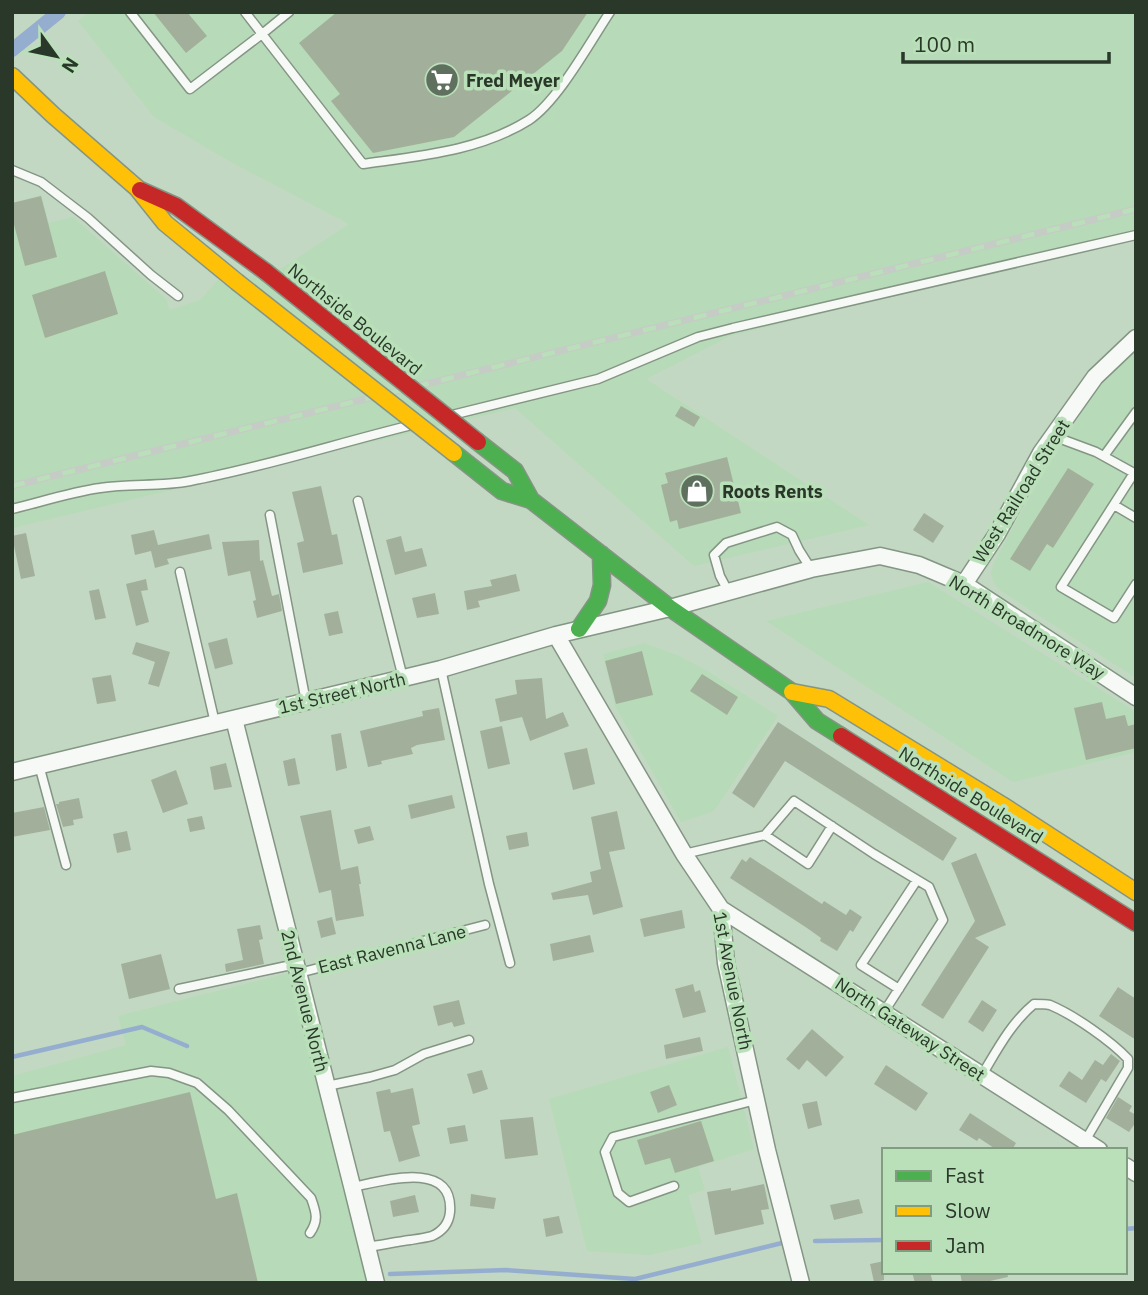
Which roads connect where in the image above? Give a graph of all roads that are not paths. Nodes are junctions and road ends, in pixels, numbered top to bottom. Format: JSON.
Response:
{"nodes":[{"id":1,"x":130,"y":12,"type":"edge"},
{"id":2,"x":245,"y":12,"type":"edge"},
{"id":3,"x":289,"y":12,"type":"edge"},
{"id":4,"x":610,"y":12,"type":"edge"},
{"id":5,"x":262,"y":34,"type":"junction"},
{"id":6,"x":12,"y":76,"type":"edge"},
{"id":7,"x":12,"y":170,"type":"edge"},
{"id":8,"x":137,"y":188,"type":"junction"},
{"id":9,"x":1136,"y":235,"type":"edge"},
{"id":10,"x":178,"y":296,"type":"dead end"},
{"id":11,"x":1134,"y":341,"type":"edge"},
{"id":12,"x":1136,"y":412,"type":"edge"},
{"id":13,"x":437,"y":419,"type":"dead end"},
{"id":14,"x":425,"y":422,"type":"dead end"},
{"id":15,"x":1053,"y":436,"type":"junction"},
{"id":16,"x":1104,"y":456,"type":"junction"},
{"id":17,"x":531,"y":500,"type":"junction"},
{"id":18,"x":358,"y":501,"type":"dead end"},
{"id":19,"x":1114,"y":505,"type":"junction"},
{"id":20,"x":12,"y":509,"type":"edge"},
{"id":21,"x":270,"y":515,"type":"dead end"},
{"id":22,"x":1136,"y":518,"type":"edge"},
{"id":23,"x":601,"y":554,"type":"junction"},
{"id":24,"x":811,"y":569,"type":"junction"},
{"id":25,"x":180,"y":572,"type":"dead end"},
{"id":26,"x":964,"y":584,"type":"junction"},
{"id":27,"x":1136,"y":584,"type":"edge"},
{"id":28,"x":729,"y":593,"type":"junction"},
{"id":29,"x":670,"y":608,"type":"junction"},
{"id":30,"x":579,"y":629,"type":"junction"},
{"id":31,"x":555,"y":635,"type":"junction"},
{"id":32,"x":441,"y":669,"type":"junction"},
{"id":33,"x":403,"y":678,"type":"junction"},
{"id":34,"x":792,"y":692,"type":"junction"},
{"id":35,"x":1136,"y":697,"type":"edge"},
{"id":36,"x":306,"y":702,"type":"junction"},
{"id":37,"x":234,"y":719,"type":"junction"},
{"id":38,"x":215,"y":723,"type":"junction"},
{"id":39,"x":39,"y":765,"type":"junction"},
{"id":40,"x":12,"y":772,"type":"edge"},
{"id":41,"x":832,"y":826,"type":"junction"},
{"id":42,"x":765,"y":835,"type":"junction"},
{"id":43,"x":684,"y":854,"type":"junction"},
{"id":44,"x":65,"y":865,"type":"dead end"},
{"id":45,"x":917,"y":880,"type":"junction"},
{"id":46,"x":1136,"y":892,"type":"edge"},
{"id":47,"x":721,"y":909,"type":"junction"},
{"id":48,"x":1136,"y":923,"type":"edge"},
{"id":49,"x":485,"y":925,"type":"dead end"},
{"id":50,"x":510,"y":963,"type":"dead end"},
{"id":51,"x":297,"y":969,"type":"junction"},
{"id":52,"x":179,"y":989,"type":"dead end"},
{"id":53,"x":899,"y":989,"type":"junction"},
{"id":54,"x":884,"y":1012,"type":"junction"},
{"id":55,"x":469,"y":1040,"type":"dead end"},
{"id":56,"x":982,"y":1075,"type":"junction"},
{"id":57,"x":327,"y":1086,"type":"junction"},
{"id":58,"x":12,"y":1098,"type":"edge"},
{"id":59,"x":757,"y":1100,"type":"junction"},
{"id":60,"x":1085,"y":1141,"type":"junction"},
{"id":61,"x":1096,"y":1148,"type":"edge"},
{"id":62,"x":674,"y":1186,"type":"dead end"},
{"id":63,"x":353,"y":1187,"type":"junction"},
{"id":64,"x":310,"y":1233,"type":"dead end"},
{"id":65,"x":367,"y":1247,"type":"junction"},
{"id":66,"x":376,"y":1283,"type":"edge"},
{"id":67,"x":801,"y":1283,"type":"edge"}],
"edges":[{"from":1,"to":5,"type":"lane"},
{"from":2,"to":5,"type":"lane"},
{"from":3,"to":5,"type":"lane"},
{"from":4,"to":5,"type":"lane"},
{"from":6,"to":8,"type":"main road","name":"Northside Boulevard"},
{"from":7,"to":10,"type":"lane"},
{"from":8,"to":17,"type":"main road","name":"Northside Boulevard","bridge":true},
{"from":8,"to":17,"type":"main road","name":"Northside Boulevard","bridge":true},
{"from":9,"to":13,"type":"lane"},
{"from":11,"to":15,"type":"street","name":"West Railroad Street"},
{"from":12,"to":16,"type":"lane"},
{"from":14,"to":20,"type":"lane"},
{"from":15,"to":16,"type":"lane"},
{"from":15,"to":26,"type":"street","name":"West Railroad Street"},
{"from":16,"to":19,"type":"lane"},
{"from":17,"to":23,"type":"main road","name":"Northside Boulevard"},
{"from":18,"to":33,"type":"lane"},
{"from":19,"to":22,"type":"lane"},
{"from":19,"to":27,"type":"lane"},
{"from":21,"to":36,"type":"lane"},
{"from":23,"to":29,"type":"main road","name":"Northside Boulevard"},
{"from":23,"to":30,"type":"main road"},
{"from":24,"to":26,"type":"street","name":"North Broadmore Way"},
{"from":24,"to":28,"type":"street","name":"North Broadmore Way"},
{"from":24,"to":28,"type":"lane"},
{"from":25,"to":38,"type":"lane"},
{"from":26,"to":35,"type":"street","name":"North Broadmore Way"},
{"from":28,"to":29,"type":"street","name":"North Broadmore Way"},
{"from":29,"to":30,"type":"street","name":"1st Street North"},
{"from":29,"to":34,"type":"main road","name":"Northside Boulevard"},
{"from":30,"to":31,"type":"street","name":"1st Street North"},
{"from":31,"to":32,"type":"street","name":"1st Street North"},
{"from":31,"to":43,"type":"street","name":"1st Avenue North"},
{"from":32,"to":33,"type":"street","name":"1st Street North"},
{"from":32,"to":50,"type":"lane"},
{"from":33,"to":36,"type":"street","name":"1st Street North"},
{"from":34,"to":46,"type":"main road","name":"Northside Boulevard"},
{"from":34,"to":48,"type":"main road","name":"Northside Boulevard"},
{"from":36,"to":37,"type":"street","name":"1st Street North"},
{"from":37,"to":38,"type":"street","name":"1st Street North"},
{"from":37,"to":51,"type":"street","name":"2nd Avenue North"},
{"from":38,"to":39,"type":"street","name":"1st Street North"},
{"from":39,"to":40,"type":"street","name":"1st Street North"},
{"from":39,"to":44,"type":"lane"},
{"from":41,"to":42,"type":"lane"},
{"from":41,"to":42,"type":"lane"},
{"from":41,"to":45,"type":"lane"},
{"from":42,"to":43,"type":"lane"},
{"from":43,"to":47,"type":"street","name":"1st Avenue North"},
{"from":45,"to":53,"type":"lane"},
{"from":45,"to":53,"type":"lane"},
{"from":47,"to":54,"type":"street","name":"North Gateway Street"},
{"from":47,"to":59,"type":"street","name":"1st Avenue North"},
{"from":49,"to":51,"type":"lane","name":"East Ravenna Lane"},
{"from":51,"to":52,"type":"lane","name":"East Ravenna Lane"},
{"from":51,"to":57,"type":"street","name":"2nd Avenue North"},
{"from":53,"to":54,"type":"lane"},
{"from":54,"to":56,"type":"street","name":"North Gateway Street"},
{"from":55,"to":57,"type":"lane"},
{"from":56,"to":60,"type":"street","name":"North Gateway Street"},
{"from":56,"to":60,"type":"lane"},
{"from":57,"to":63,"type":"street","name":"2nd Avenue North"},
{"from":58,"to":64,"type":"lane"},
{"from":59,"to":62,"type":"lane"},
{"from":59,"to":67,"type":"street","name":"1st Avenue North"},
{"from":60,"to":61,"type":"street","name":"North Gateway Street"},
{"from":63,"to":65,"type":"street","name":"2nd Avenue North"},
{"from":63,"to":65,"type":"lane"},
{"from":65,"to":66,"type":"street","name":"2nd Avenue North"}]}
